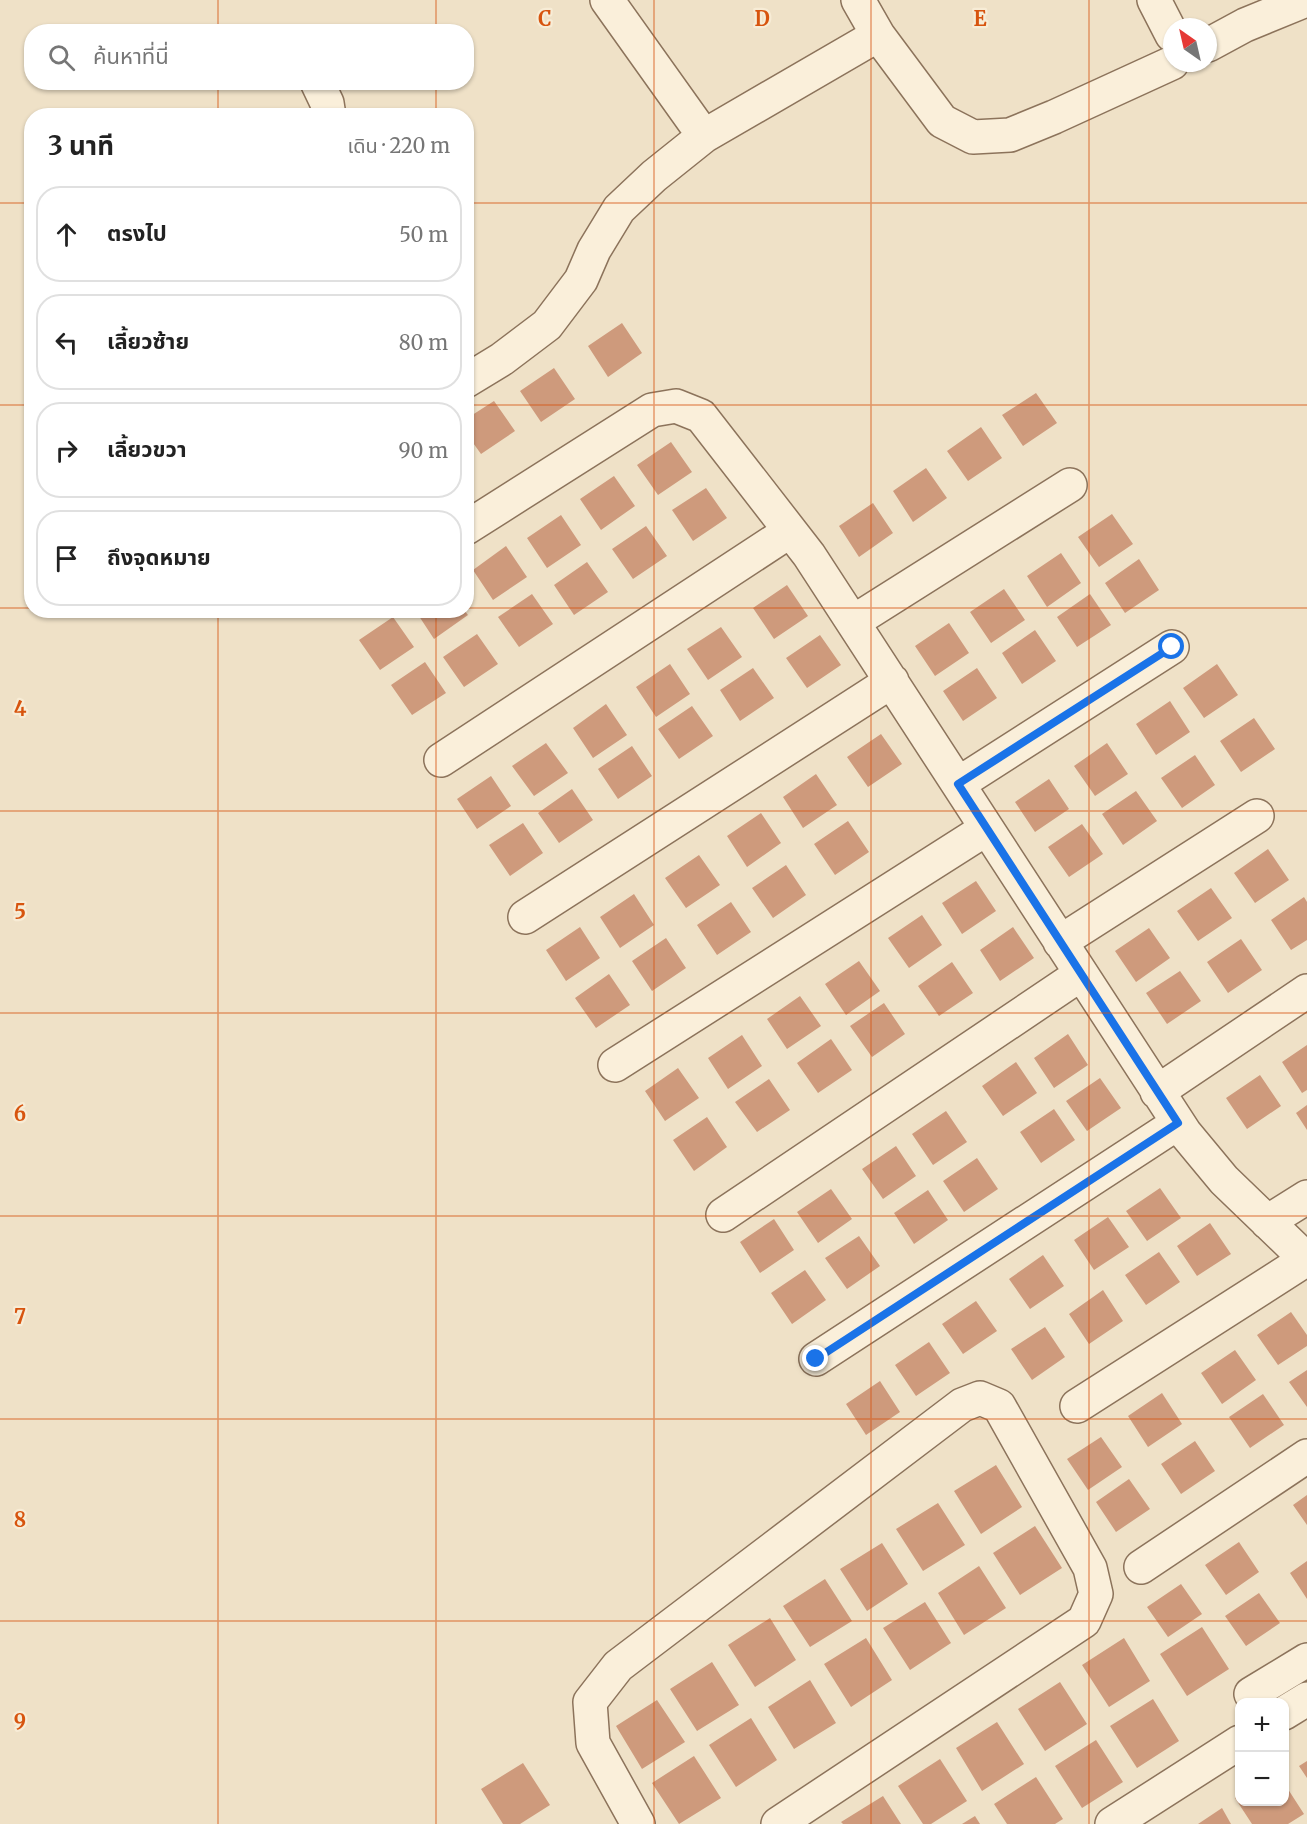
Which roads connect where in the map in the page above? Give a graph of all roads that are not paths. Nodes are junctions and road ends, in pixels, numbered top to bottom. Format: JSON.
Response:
{"nodes":[{"id":1,"x":607,"y":0,"type":"edge"},
{"id":2,"x":858,"y":0,"type":"edge"},
{"id":3,"x":1154,"y":0,"type":"edge"},
{"id":4,"x":1306,"y":0,"type":"edge"},
{"id":5,"x":1163,"y":18,"type":"edge"},
{"id":6,"x":878,"y":35,"type":"junction"},
{"id":7,"x":1217,"y":40,"type":"edge"},
{"id":8,"x":1163,"y":67,"type":"edge"},
{"id":9,"x":321,"y":90,"type":"edge"},
{"id":10,"x":328,"y":108,"type":"edge"},
{"id":11,"x":704,"y":136,"type":"junction"},
{"id":12,"x":474,"y":376,"type":"edge"},
{"id":13,"x":1070,"y":485,"type":"dead end"},
{"id":14,"x":474,"y":523,"type":"edge"},
{"id":15,"x":790,"y":531,"type":"junction"},
{"id":16,"x":853,"y":622,"type":"junction"},
{"id":17,"x":1172,"y":647,"type":"dead end"},
{"id":18,"x":892,"y":681,"type":"junction"},
{"id":19,"x":441,"y":760,"type":"dead end"},
{"id":20,"x":958,"y":784,"type":"junction"},
{"id":21,"x":1257,"y":816,"type":"dead end"},
{"id":22,"x":986,"y":829,"type":"junction"},
{"id":23,"x":525,"y":917,"type":"dead end"},
{"id":24,"x":1060,"y":942,"type":"junction"},
{"id":25,"x":1081,"y":974,"type":"junction"},
{"id":26,"x":1307,"y":992,"type":"edge"},
{"id":27,"x":615,"y":1065,"type":"dead end"},
{"id":28,"x":1157,"y":1092,"type":"junction"},
{"id":29,"x":1178,"y":1123,"type":"junction"},
{"id":30,"x":1307,"y":1197,"type":"edge"},
{"id":31,"x":723,"y":1215,"type":"dead end"},
{"id":32,"x":1268,"y":1222,"type":"junction"},
{"id":33,"x":1307,"y":1259,"type":"edge"},
{"id":34,"x":816,"y":1359,"type":"dead end"},
{"id":35,"x":1077,"y":1406,"type":"dead end"},
{"id":36,"x":1307,"y":1456,"type":"edge"},
{"id":37,"x":1141,"y":1567,"type":"dead end"},
{"id":38,"x":1307,"y":1660,"type":"edge"},
{"id":39,"x":1251,"y":1694,"type":"dead end"},
{"id":40,"x":1307,"y":1699,"type":"edge"},
{"id":41,"x":1289,"y":1710,"type":"edge"},
{"id":42,"x":1235,"y":1745,"type":"edge"},
{"id":43,"x":638,"y":1824,"type":"edge"},
{"id":44,"x":778,"y":1824,"type":"edge"},
{"id":45,"x":1112,"y":1824,"type":"edge"}],
"edges":[{"from":1,"to":11,"type":"street"},
{"from":2,"to":6,"type":"street"},
{"from":3,"to":5,"type":"street"},
{"from":4,"to":7,"type":"street"},
{"from":6,"to":8,"type":"street"},
{"from":6,"to":11,"type":"street"},
{"from":9,"to":10,"type":"street"},
{"from":11,"to":12,"type":"street"},
{"from":13,"to":16,"type":"street"},
{"from":14,"to":15,"type":"street"},
{"from":15,"to":16,"type":"street"},
{"from":15,"to":19,"type":"street"},
{"from":16,"to":18,"type":"street"},
{"from":17,"to":20,"type":"street"},
{"from":18,"to":20,"type":"street"},
{"from":18,"to":23,"type":"street"},
{"from":20,"to":22,"type":"street"},
{"from":21,"to":24,"type":"street"},
{"from":22,"to":24,"type":"street"},
{"from":22,"to":27,"type":"street"},
{"from":24,"to":25,"type":"street"},
{"from":25,"to":28,"type":"street"},
{"from":25,"to":31,"type":"street"},
{"from":26,"to":28,"type":"street"},
{"from":28,"to":29,"type":"street"},
{"from":29,"to":32,"type":"street"},
{"from":29,"to":34,"type":"street"},
{"from":30,"to":32,"type":"street"},
{"from":32,"to":33,"type":"street"},
{"from":33,"to":35,"type":"street"},
{"from":36,"to":37,"type":"street"},
{"from":38,"to":39,"type":"street"},
{"from":40,"to":41,"type":"street"},
{"from":42,"to":45,"type":"street"},
{"from":43,"to":44,"type":"street"}]}
